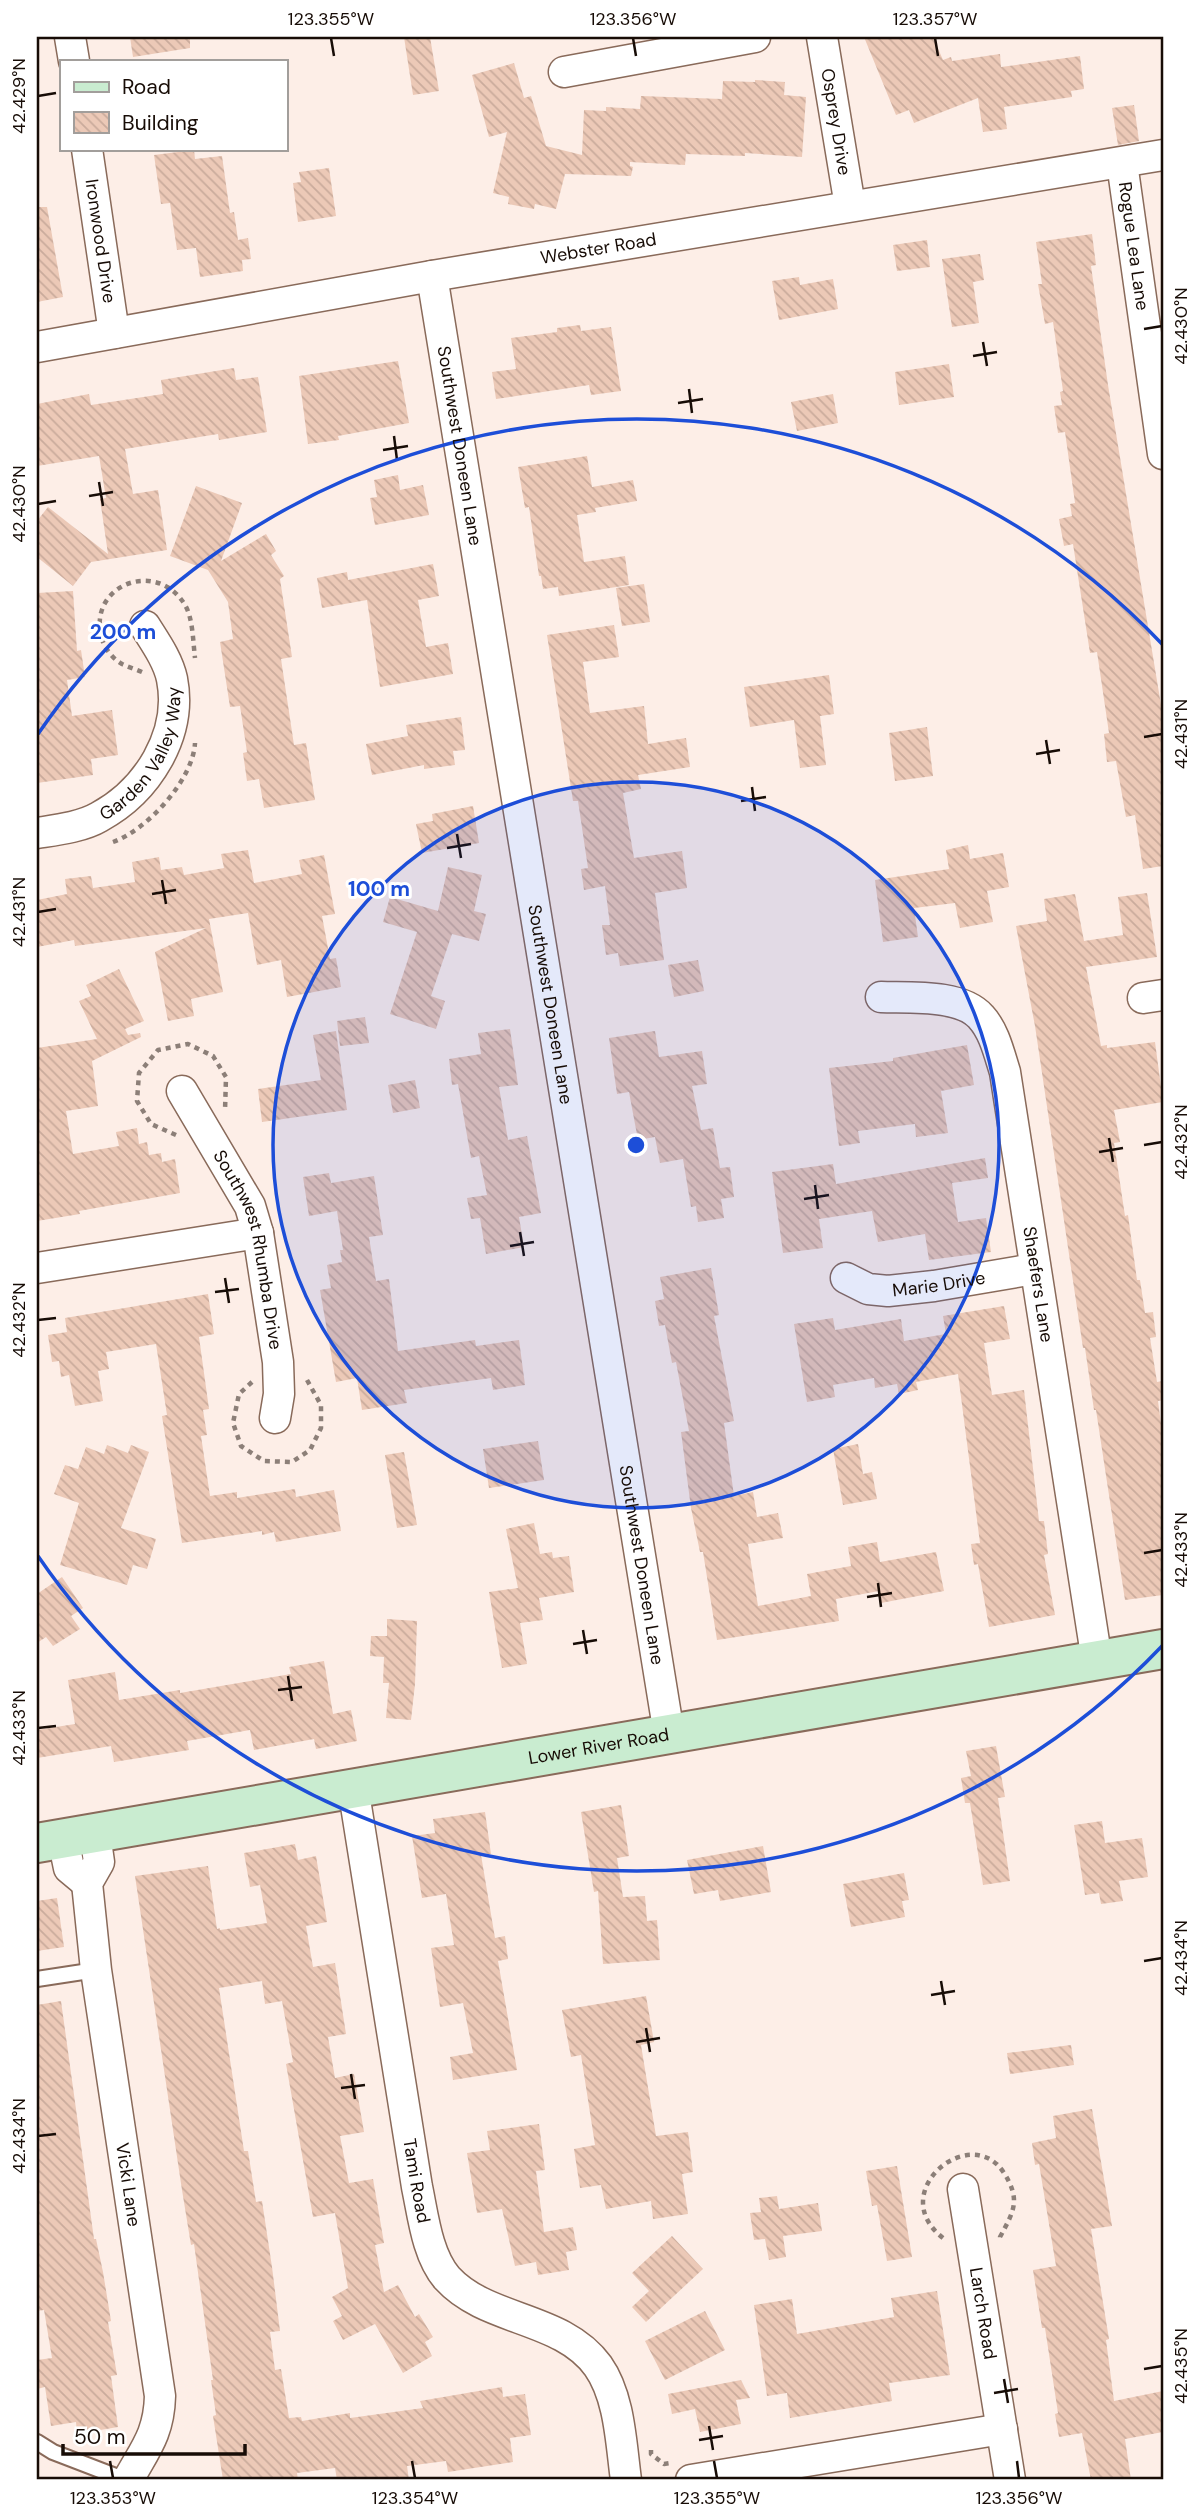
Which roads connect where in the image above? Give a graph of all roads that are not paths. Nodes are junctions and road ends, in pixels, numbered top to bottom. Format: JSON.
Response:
{"nodes":[{"id":1,"x":70,"y":37,"type":"edge"},
{"id":2,"x":754,"y":37,"type":"edge"},
{"id":3,"x":822,"y":37,"type":"edge"},
{"id":4,"x":74,"y":60,"type":"edge"},
{"id":5,"x":564,"y":72,"type":"dead end"},
{"id":6,"x":86,"y":150,"type":"edge"},
{"id":7,"x":1163,"y":155,"type":"edge"},
{"id":8,"x":1122,"y":163,"type":"junction"},
{"id":9,"x":850,"y":205,"type":"junction"},
{"id":10,"x":432,"y":276,"type":"junction"},
{"id":11,"x":1155,"y":329,"type":"edge"},
{"id":12,"x":114,"y":333,"type":"junction"},
{"id":13,"x":37,"y":347,"type":"edge"},
{"id":14,"x":1163,"y":454,"type":"edge"},
{"id":15,"x":145,"y":626,"type":"dead end"},
{"id":16,"x":37,"y":833,"type":"edge"},
{"id":17,"x":881,"y":997,"type":"dead end"},
{"id":18,"x":183,"y":1091,"type":"dead end"},
{"id":19,"x":258,"y":1233,"type":"junction"},
{"id":20,"x":37,"y":1268,"type":"edge"},
{"id":21,"x":1034,"y":1269,"type":"junction"},
{"id":22,"x":846,"y":1278,"type":"dead end"},
{"id":23,"x":275,"y":1418,"type":"dead end"},
{"id":24,"x":1163,"y":1649,"type":"edge"},
{"id":25,"x":1097,"y":1661,"type":"junction"},
{"id":26,"x":669,"y":1734,"type":"junction"},
{"id":27,"x":353,"y":1787,"type":"junction"},
{"id":28,"x":65,"y":1838,"type":"edge"},
{"id":29,"x":96,"y":1970,"type":"junction"},
{"id":30,"x":37,"y":1979,"type":"edge"},
{"id":31,"x":963,"y":2189,"type":"dead end"},
{"id":32,"x":1002,"y":2429,"type":"junction"},
{"id":33,"x":37,"y":2442,"type":"edge"},
{"id":34,"x":684,"y":2471,"type":"edge"},
{"id":35,"x":127,"y":2480,"type":"edge"},
{"id":36,"x":626,"y":2480,"type":"edge"},
{"id":37,"x":1010,"y":2480,"type":"edge"}],
"edges":[{"from":1,"to":4,"type":"street"},
{"from":2,"to":5,"type":"street"},
{"from":3,"to":9,"type":"street","name":"Osprey Drive"},
{"from":6,"to":12,"type":"street","name":"Ironwood Drive"},
{"from":7,"to":8,"type":"street","name":"Webster Road"},
{"from":8,"to":9,"type":"street","name":"Webster Road"},
{"from":8,"to":11,"type":"street","name":"Rogue Lea Lane"},
{"from":9,"to":10,"type":"street","name":"Webster Road"},
{"from":10,"to":12,"type":"street","name":"Webster Road"},
{"from":10,"to":26,"type":"street","name":"Southwest Doneen Lane"},
{"from":11,"to":14,"type":"street","name":"Rogue Lea Lane"},
{"from":12,"to":13,"type":"street","name":"Webster Road"},
{"from":15,"to":16,"type":"street","name":"Garden Valley Way"},
{"from":17,"to":21,"type":"street","name":"Shaefers Lane"},
{"from":18,"to":19,"type":"street","name":"Southwest Rhumba Drive"},
{"from":19,"to":20,"type":"street"},
{"from":19,"to":23,"type":"street","name":"Southwest Rhumba Drive"},
{"from":21,"to":22,"type":"street","name":"Marie Drive"},
{"from":21,"to":25,"type":"street","name":"Shaefers Lane"},
{"from":24,"to":25,"type":"street","name":"Lower River Road"},
{"from":25,"to":26,"type":"street","name":"Lower River Road"},
{"from":26,"to":27,"type":"street","name":"Lower River Road"},
{"from":27,"to":28,"type":"street","name":"Lower River Road"},
{"from":27,"to":36,"type":"street","name":"Tami Road"},
{"from":28,"to":29,"type":"street","name":"Vicki Lane"},
{"from":29,"to":30,"type":"lane"},
{"from":29,"to":35,"type":"street","name":"Vicki Lane"},
{"from":31,"to":32,"type":"street","name":"Larch Road"},
{"from":32,"to":34,"type":"street"},
{"from":32,"to":37,"type":"street","name":"Larch Road"},
{"from":33,"to":35,"type":"lane"}]}
